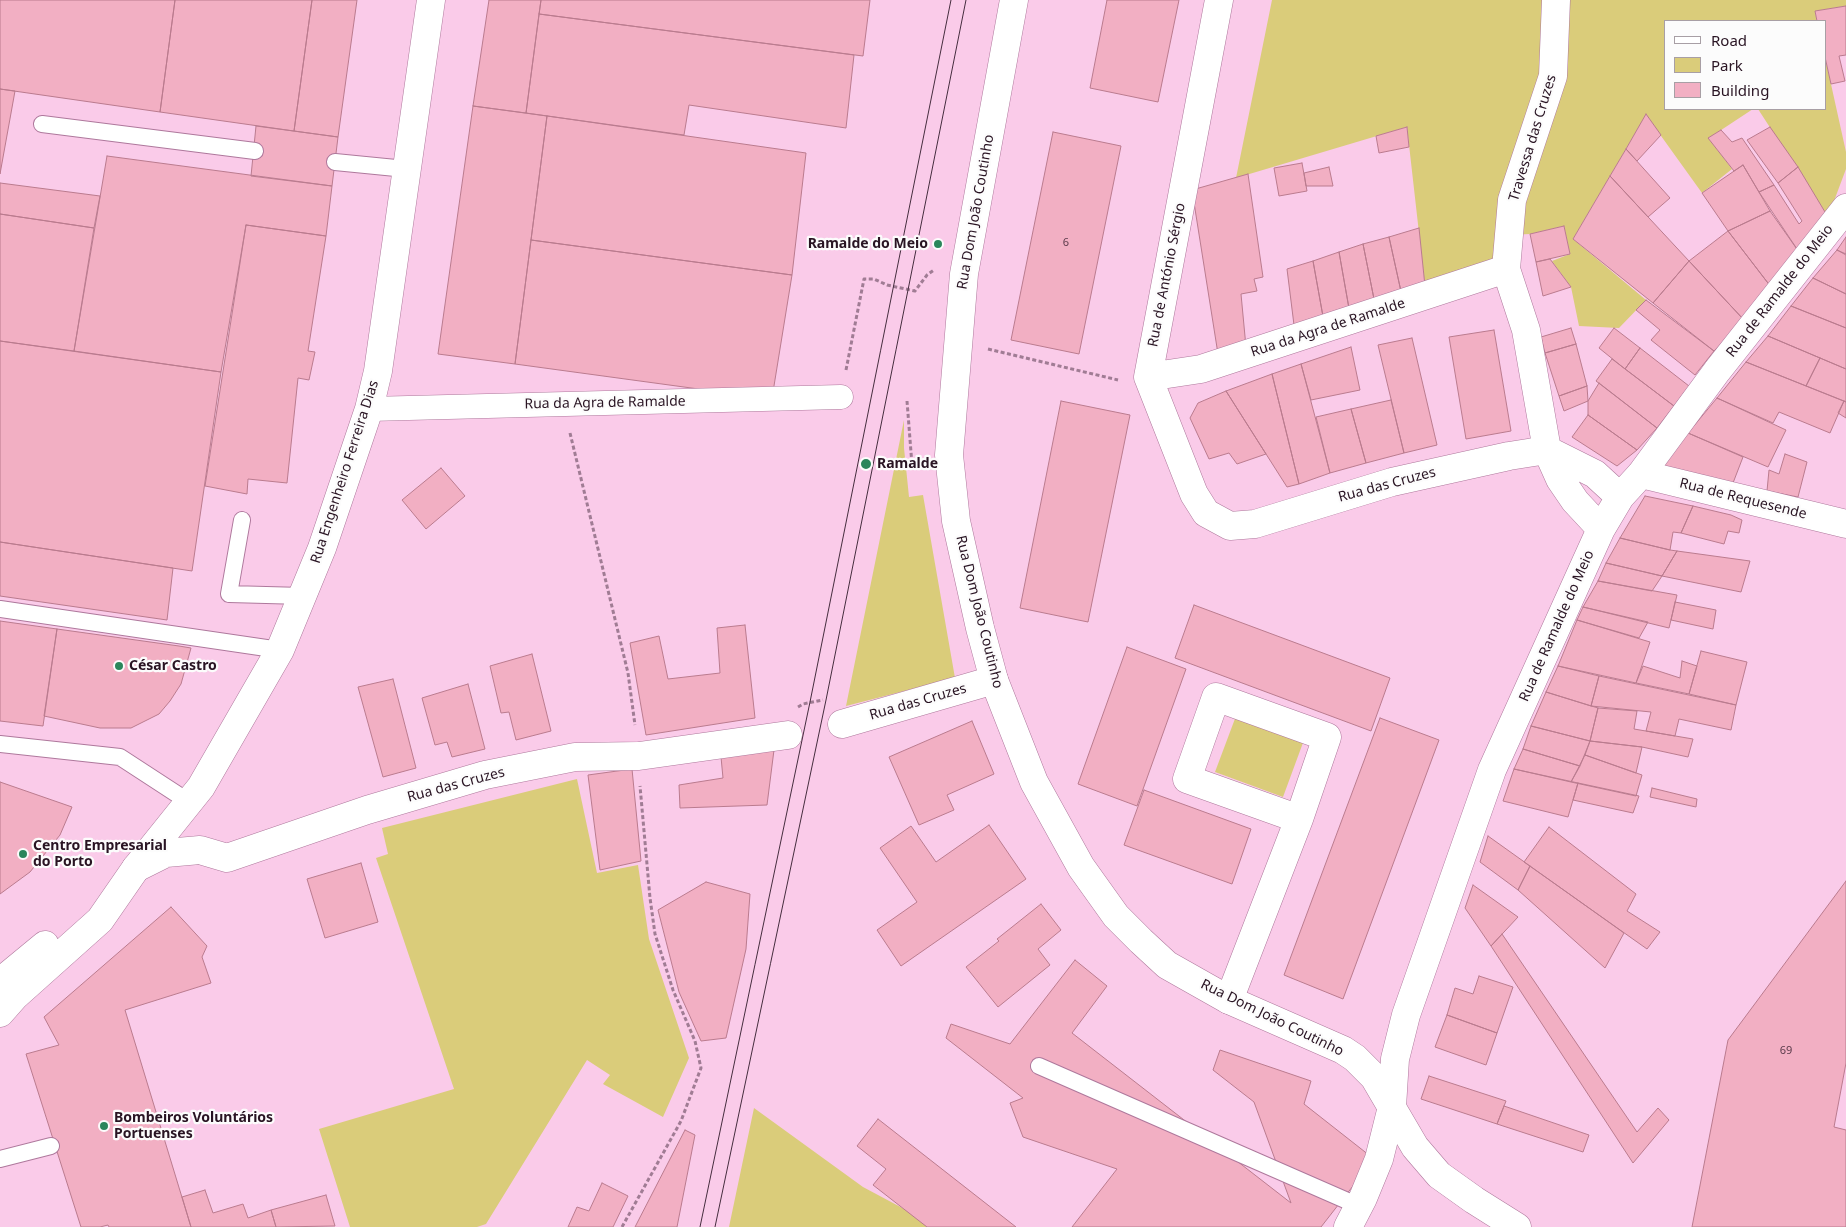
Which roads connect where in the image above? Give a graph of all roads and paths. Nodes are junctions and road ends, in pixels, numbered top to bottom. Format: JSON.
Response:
{"nodes":[{"id":1,"x":431,"y":0,"type":"edge"},
{"id":2,"x":1014,"y":0,"type":"edge"},
{"id":3,"x":1219,"y":0,"type":"edge"},
{"id":4,"x":1556,"y":0,"type":"edge"},
{"id":5,"x":42,"y":124,"type":"dead end"},
{"id":6,"x":255,"y":151,"type":"dead end"},
{"id":7,"x":335,"y":162,"type":"dead end"},
{"id":8,"x":406,"y":170,"type":"junction"},
{"id":9,"x":1846,"y":208,"type":"edge"},
{"id":10,"x":1506,"y":270,"type":"junction"},
{"id":11,"x":915,"y":291,"type":"dead end"},
{"id":12,"x":958,"y":342,"type":"junction"},
{"id":13,"x":846,"y":373,"type":"dead end"},
{"id":14,"x":1148,"y":377,"type":"junction"},
{"id":15,"x":841,"y":397,"type":"dead end"},
{"id":16,"x":907,"y":402,"type":"dead end"},
{"id":17,"x":562,"y":404,"type":"junction"},
{"id":18,"x":368,"y":408,"type":"junction"},
{"id":19,"x":1547,"y":450,"type":"junction"},
{"id":20,"x":912,"y":465,"type":"dead end"},
{"id":21,"x":1641,"y":474,"type":"junction"},
{"id":22,"x":1620,"y":497,"type":"junction"},
{"id":23,"x":242,"y":520,"type":"dead end"},
{"id":24,"x":1846,"y":524,"type":"edge"},
{"id":25,"x":1601,"y":529,"type":"junction"},
{"id":26,"x":303,"y":596,"type":"junction"},
{"id":27,"x":0,"y":609,"type":"edge"},
{"id":28,"x":280,"y":650,"type":"junction"},
{"id":29,"x":994,"y":680,"type":"junction"},
{"id":30,"x":826,"y":700,"type":"dead end"},
{"id":31,"x":790,"y":723,"type":"joint"},
{"id":32,"x":842,"y":724,"type":"dead end"},
{"id":33,"x":0,"y":744,"type":"edge"},
{"id":34,"x":639,"y":756,"type":"junction"},
{"id":35,"x":189,"y":802,"type":"junction"},
{"id":36,"x":1299,"y":819,"type":"junction"},
{"id":37,"x":136,"y":868,"type":"junction"},
{"id":38,"x":0,"y":982,"type":"edge"},
{"id":39,"x":1229,"y":1000,"type":"junction"},
{"id":40,"x":0,"y":1013,"type":"edge"},
{"id":41,"x":1039,"y":1066,"type":"dead end"},
{"id":42,"x":1392,"y":1108,"type":"junction"},
{"id":43,"x":51,"y":1146,"type":"dead end"},
{"id":44,"x":0,"y":1160,"type":"edge"},
{"id":45,"x":1354,"y":1217,"type":"edge"},
{"id":46,"x":622,"y":1227,"type":"edge"},
{"id":47,"x":1517,"y":1227,"type":"edge"}],
"edges":[{"from":1,"to":8,"type":"street","name":"Rua Engenheiro Ferreira Dias"},
{"from":2,"to":12,"type":"street","name":"Rua Dom João Coutinho"},
{"from":3,"to":14,"type":"street","name":"Rua de António Sérgio"},
{"from":4,"to":10,"type":"street","name":"Travessa das Cruzes"},
{"from":5,"to":6,"type":"lane"},
{"from":7,"to":8,"type":"lane"},
{"from":8,"to":18,"type":"street","name":"Rua Engenheiro Ferreira Dias"},
{"from":9,"to":21,"type":"street","name":"Rua de Ramalde do Meio"},
{"from":10,"to":14,"type":"street","name":"Rua da Agra de Ramalde"},
{"from":10,"to":19,"type":"street","name":"Travessa das Cruzes"},
{"from":11,"to":13,"type":"path"},
{"from":12,"to":14,"type":"path"},
{"from":12,"to":29,"type":"street","name":"Rua Dom João Coutinho"},
{"from":14,"to":19,"type":"street","name":"Rua das Cruzes"},
{"from":15,"to":17,"type":"street","name":"Rua da Agra de Ramalde"},
{"from":16,"to":20,"type":"path"},
{"from":17,"to":18,"type":"street","name":"Rua da Agra de Ramalde"},
{"from":17,"to":34,"type":"path"},
{"from":18,"to":26,"type":"street","name":"Rua Engenheiro Ferreira Dias"},
{"from":19,"to":22,"type":"street"},
{"from":19,"to":25,"type":"street"},
{"from":21,"to":22,"type":"street","name":"Rua de Ramalde do Meio"},
{"from":21,"to":24,"type":"street","name":"Rua de Requesende"},
{"from":22,"to":25,"type":"street","name":"Rua de Ramalde do Meio"},
{"from":23,"to":26,"type":"lane"},
{"from":25,"to":42,"type":"street","name":"Rua de Ramalde do Meio"},
{"from":26,"to":28,"type":"street","name":"Rua Engenheiro Ferreira Dias"},
{"from":27,"to":28,"type":"lane"},
{"from":28,"to":35,"type":"street","name":"Rua Engenheiro Ferreira Dias"},
{"from":29,"to":32,"type":"street","name":"Rua das Cruzes"},
{"from":29,"to":39,"type":"street","name":"Rua Dom João Coutinho"},
{"from":30,"to":31,"type":"path"},
{"from":31,"to":34,"type":"street","name":"Rua das Cruzes"},
{"from":33,"to":35,"type":"lane"},
{"from":34,"to":37,"type":"street","name":"Rua das Cruzes"},
{"from":34,"to":46,"type":"path"},
{"from":35,"to":37,"type":"street","name":"Rua Engenheiro Ferreira Dias"},
{"from":36,"to":36,"type":"street"},
{"from":36,"to":39,"type":"street"},
{"from":37,"to":38,"type":"street","name":"Rua Engenheiro Ferreira Dias"},
{"from":37,"to":40,"type":"street","name":"Rua Engenheiro Ferreira Dias"},
{"from":39,"to":42,"type":"street","name":"Rua Dom João Coutinho"},
{"from":41,"to":45,"type":"lane"},
{"from":42,"to":45,"type":"street","name":"Rua de Ramalde do Meio"},
{"from":42,"to":47,"type":"street","name":"Rua Dom João Coutinho"},
{"from":43,"to":44,"type":"lane"}]}
